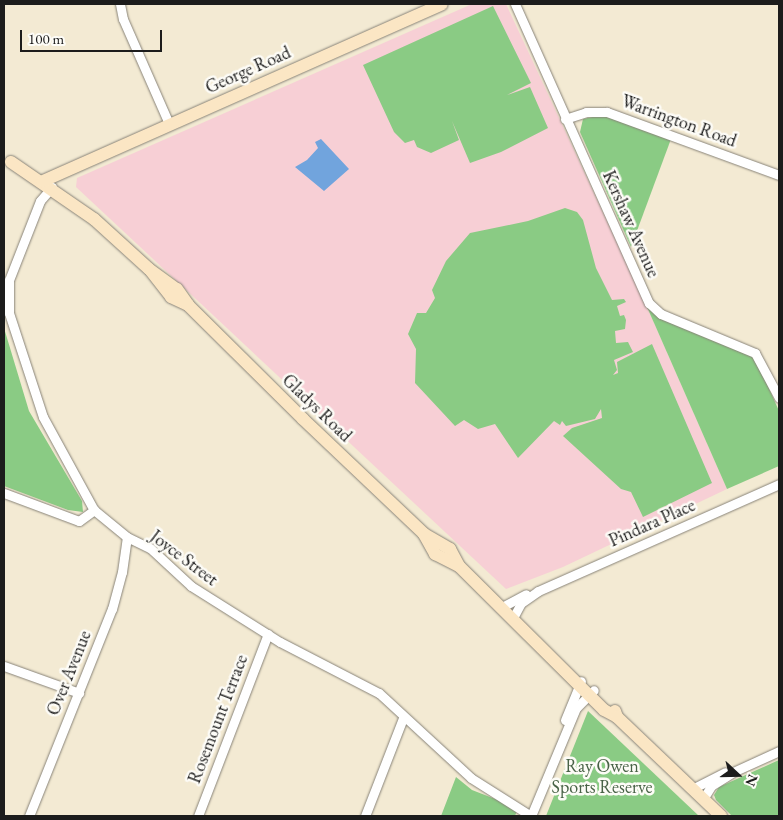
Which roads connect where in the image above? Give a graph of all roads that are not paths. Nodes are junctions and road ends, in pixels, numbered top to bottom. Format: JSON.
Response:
{"nodes":[{"id":1,"x":120,"y":4,"type":"edge"},
{"id":2,"x":442,"y":4,"type":"edge"},
{"id":3,"x":514,"y":4,"type":"edge"},
{"id":4,"x":566,"y":119,"type":"junction"},
{"id":5,"x":169,"y":124,"type":"junction"},
{"id":6,"x":8,"y":160,"type":"edge"},
{"id":7,"x":779,"y":175,"type":"edge"},
{"id":8,"x":51,"y":183,"type":"junction"},
{"id":9,"x":6,"y":314,"type":"edge"},
{"id":10,"x":779,"y":398,"type":"edge"},
{"id":11,"x":779,"y":484,"type":"edge"},
{"id":12,"x":4,"y":493,"type":"edge"},
{"id":13,"x":94,"y":510,"type":"junction"},
{"id":14,"x":127,"y":538,"type":"junction"},
{"id":15,"x":538,"y":591,"type":"junction"},
{"id":16,"x":502,"y":607,"type":"junction"},
{"id":17,"x":513,"y":618,"type":"junction"},
{"id":18,"x":268,"y":634,"type":"junction"},
{"id":19,"x":4,"y":666,"type":"edge"},
{"id":20,"x":580,"y":682,"type":"junction"},
{"id":21,"x":592,"y":692,"type":"junction"},
{"id":22,"x":79,"y":693,"type":"junction"},
{"id":23,"x":403,"y":718,"type":"junction"},
{"id":24,"x":560,"y":740,"type":"junction"},
{"id":25,"x":779,"y":751,"type":"edge"},
{"id":26,"x":733,"y":772,"type":"junction"},
{"id":27,"x":692,"y":789,"type":"junction"},
{"id":28,"x":702,"y":799,"type":"junction"},
{"id":29,"x":29,"y":816,"type":"edge"},
{"id":30,"x":198,"y":816,"type":"edge"},
{"id":31,"x":365,"y":816,"type":"edge"},
{"id":32,"x":531,"y":816,"type":"edge"},
{"id":33,"x":721,"y":816,"type":"edge"}],
"edges":[{"from":1,"to":5,"type":"street"},
{"from":2,"to":5,"type":"street","name":"George Road"},
{"from":3,"to":4,"type":"street","name":"Kershaw Avenue"},
{"from":4,"to":7,"type":"street","name":"Warrington Road"},
{"from":4,"to":10,"type":"street","name":"Kershaw Avenue"},
{"from":5,"to":8,"type":"street","name":"George Road"},
{"from":6,"to":8,"type":"street","name":"Gladys Road"},
{"from":8,"to":9,"type":"street","name":"Joyce Street"},
{"from":8,"to":16,"type":"street","name":"Gladys Road"},
{"from":9,"to":13,"type":"street","name":"Joyce Street"},
{"from":11,"to":15,"type":"street","name":"Pindara Place"},
{"from":12,"to":13,"type":"street"},
{"from":13,"to":14,"type":"street","name":"Joyce Street"},
{"from":14,"to":18,"type":"street","name":"Joyce Street"},
{"from":14,"to":22,"type":"street","name":"Over Avenue"},
{"from":15,"to":16,"type":"street","name":"Pindara Place"},
{"from":15,"to":17,"type":"street","name":"Pindara Place"},
{"from":16,"to":17,"type":"street","name":"Gladys Road"},
{"from":17,"to":20,"type":"street","name":"Gladys Road"},
{"from":18,"to":23,"type":"street","name":"Joyce Street"},
{"from":18,"to":30,"type":"street","name":"Rosemount Terrace"},
{"from":19,"to":22,"type":"street"},
{"from":20,"to":21,"type":"street","name":"Gladys Road"},
{"from":20,"to":24,"type":"street"},
{"from":21,"to":24,"type":"street"},
{"from":21,"to":27,"type":"street","name":"Gladys Road"},
{"from":22,"to":29,"type":"street","name":"Over Avenue"},
{"from":23,"to":31,"type":"street"},
{"from":23,"to":32,"type":"street","name":"Joyce Street"},
{"from":24,"to":32,"type":"street"},
{"from":25,"to":26,"type":"street"},
{"from":26,"to":27,"type":"street"},
{"from":26,"to":28,"type":"street"},
{"from":27,"to":28,"type":"street","name":"Gladys Road"},
{"from":28,"to":33,"type":"street","name":"Gladys Road"}]}
